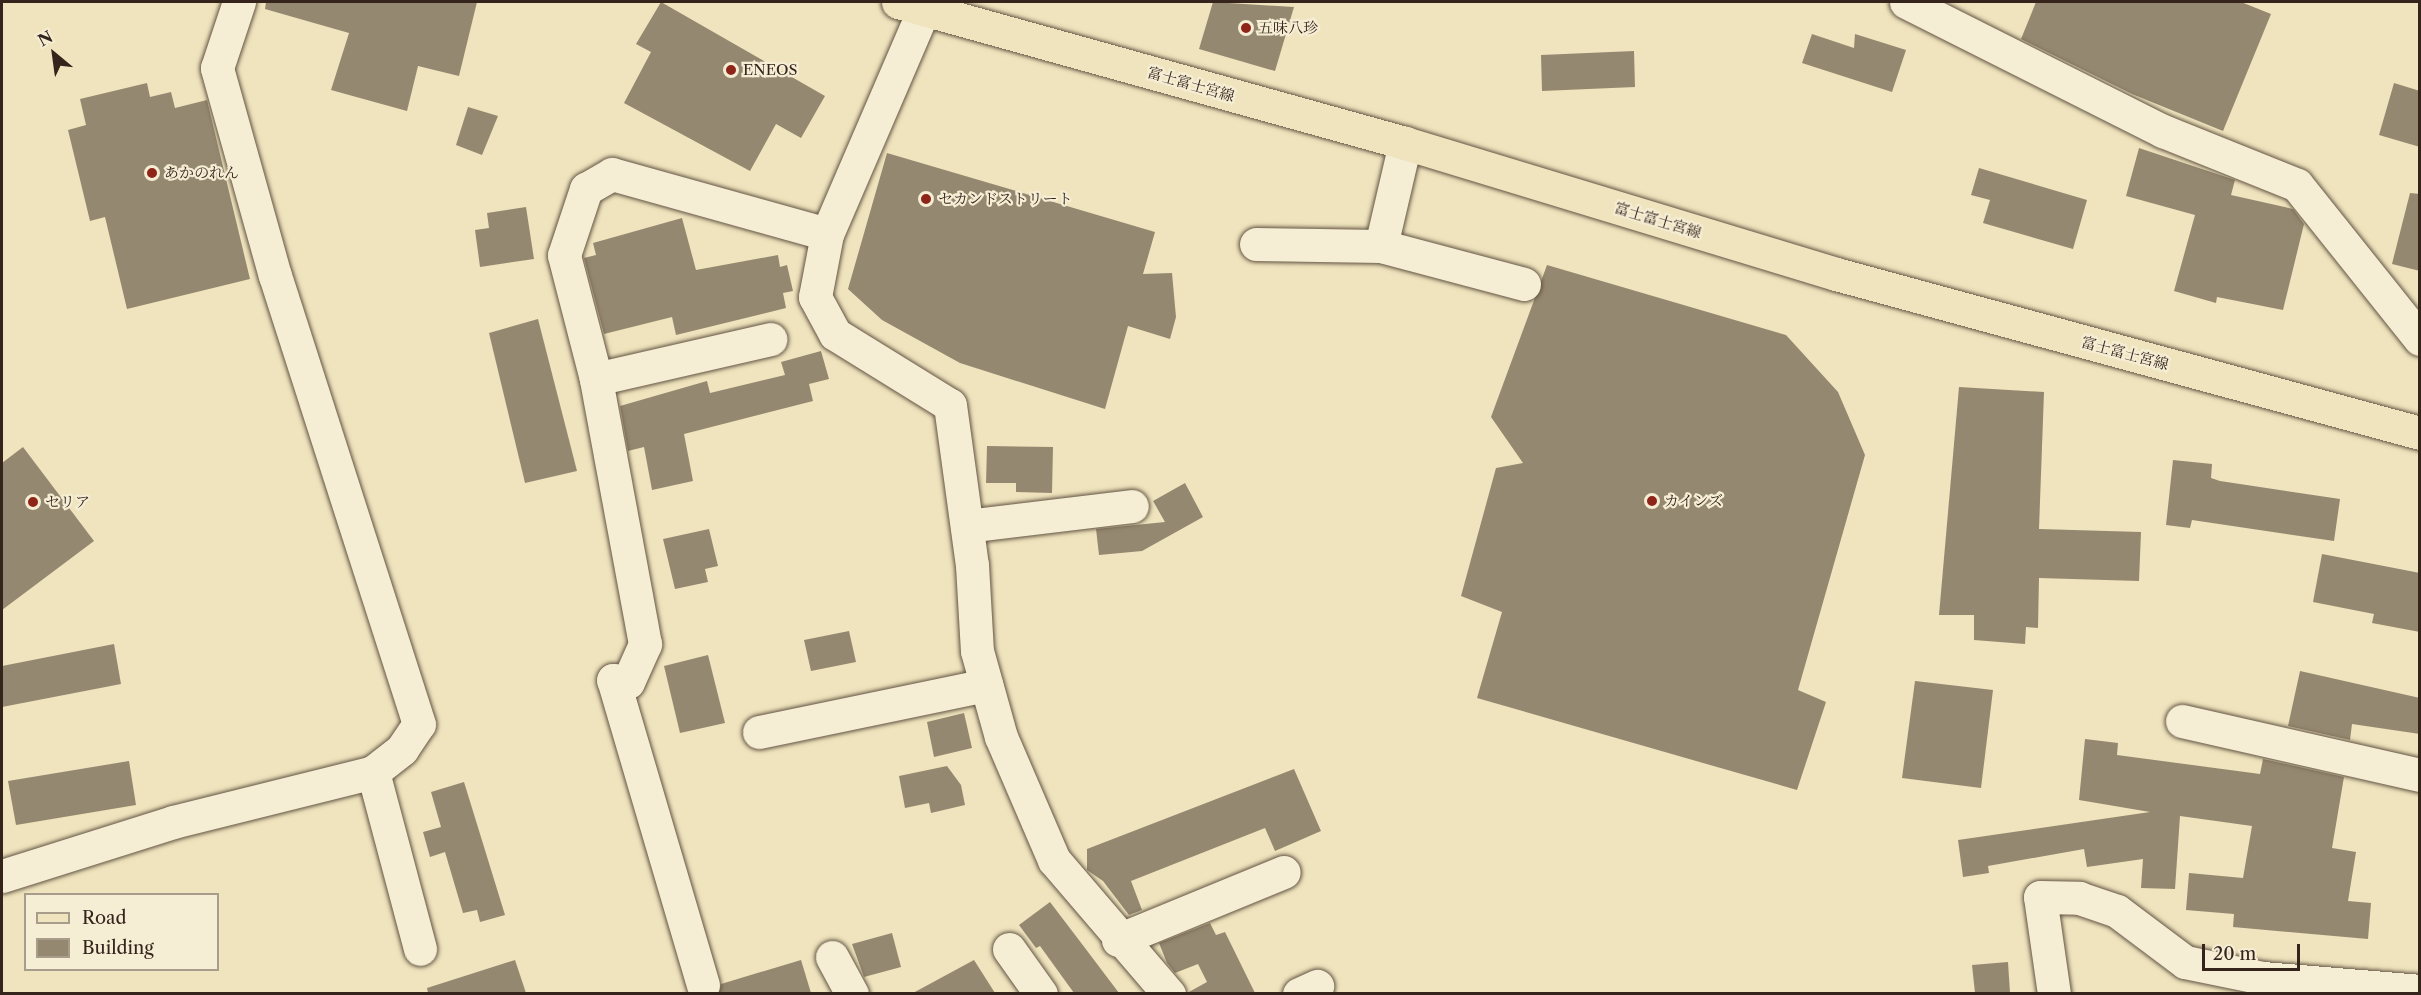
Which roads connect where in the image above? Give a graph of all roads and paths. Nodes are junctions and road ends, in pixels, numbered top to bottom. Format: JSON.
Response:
{"nodes":[{"id":1,"x":239,"y":2,"type":"edge"},
{"id":2,"x":1906,"y":2,"type":"edge"},
{"id":3,"x":916,"y":4,"type":"edge"},
{"id":4,"x":1405,"y":143,"type":"junction"},
{"id":5,"x":827,"y":234,"type":"junction"},
{"id":6,"x":1256,"y":244,"type":"dead end"},
{"id":7,"x":1381,"y":246,"type":"junction"},
{"id":8,"x":1524,"y":284,"type":"dead end"},
{"id":9,"x":770,"y":339,"type":"dead end"},
{"id":10,"x":2420,"y":339,"type":"edge"},
{"id":11,"x":596,"y":379,"type":"junction"},
{"id":12,"x":2420,"y":433,"type":"edge"},
{"id":13,"x":1132,"y":506,"type":"dead end"},
{"id":14,"x":967,"y":526,"type":"junction"},
{"id":15,"x":986,"y":685,"type":"junction"},
{"id":16,"x":2182,"y":722,"type":"dead end"},
{"id":17,"x":759,"y":732,"type":"dead end"},
{"id":18,"x":374,"y":772,"type":"junction"},
{"id":19,"x":2420,"y":775,"type":"edge"},
{"id":20,"x":1284,"y":872,"type":"dead end"},
{"id":21,"x":2,"y":876,"type":"edge"},
{"id":22,"x":1118,"y":940,"type":"junction"},
{"id":23,"x":420,"y":949,"type":"dead end"},
{"id":24,"x":1009,"y":949,"type":"dead end"},
{"id":25,"x":832,"y":957,"type":"dead end"},
{"id":26,"x":703,"y":985,"type":"dead end"},
{"id":27,"x":2353,"y":991,"type":"edge"},
{"id":28,"x":2420,"y":991,"type":"edge"},
{"id":29,"x":852,"y":993,"type":"edge"},
{"id":30,"x":1041,"y":993,"type":"edge"},
{"id":31,"x":1169,"y":993,"type":"edge"},
{"id":32,"x":2054,"y":993,"type":"edge"}],
"edges":[{"from":1,"to":18,"type":"street"},
{"from":2,"to":10,"type":"street"},
{"from":3,"to":4,"type":"main road","name":"富士富士宮線"},
{"from":3,"to":5,"type":"street"},
{"from":4,"to":7,"type":"street"},
{"from":4,"to":12,"type":"main road","name":"富士富士宮線"},
{"from":5,"to":11,"type":"street"},
{"from":5,"to":14,"type":"street"},
{"from":6,"to":7,"type":"street"},
{"from":7,"to":8,"type":"street"},
{"from":9,"to":11,"type":"street"},
{"from":11,"to":26,"type":"street"},
{"from":13,"to":14,"type":"street"},
{"from":14,"to":15,"type":"street"},
{"from":15,"to":17,"type":"street"},
{"from":15,"to":22,"type":"street"},
{"from":16,"to":19,"type":"street"},
{"from":18,"to":21,"type":"street"},
{"from":18,"to":23,"type":"street"},
{"from":20,"to":22,"type":"street"},
{"from":22,"to":31,"type":"street"},
{"from":24,"to":30,"type":"street"},
{"from":25,"to":29,"type":"street"},
{"from":27,"to":28,"type":"street"},
{"from":27,"to":32,"type":"street"}]}
